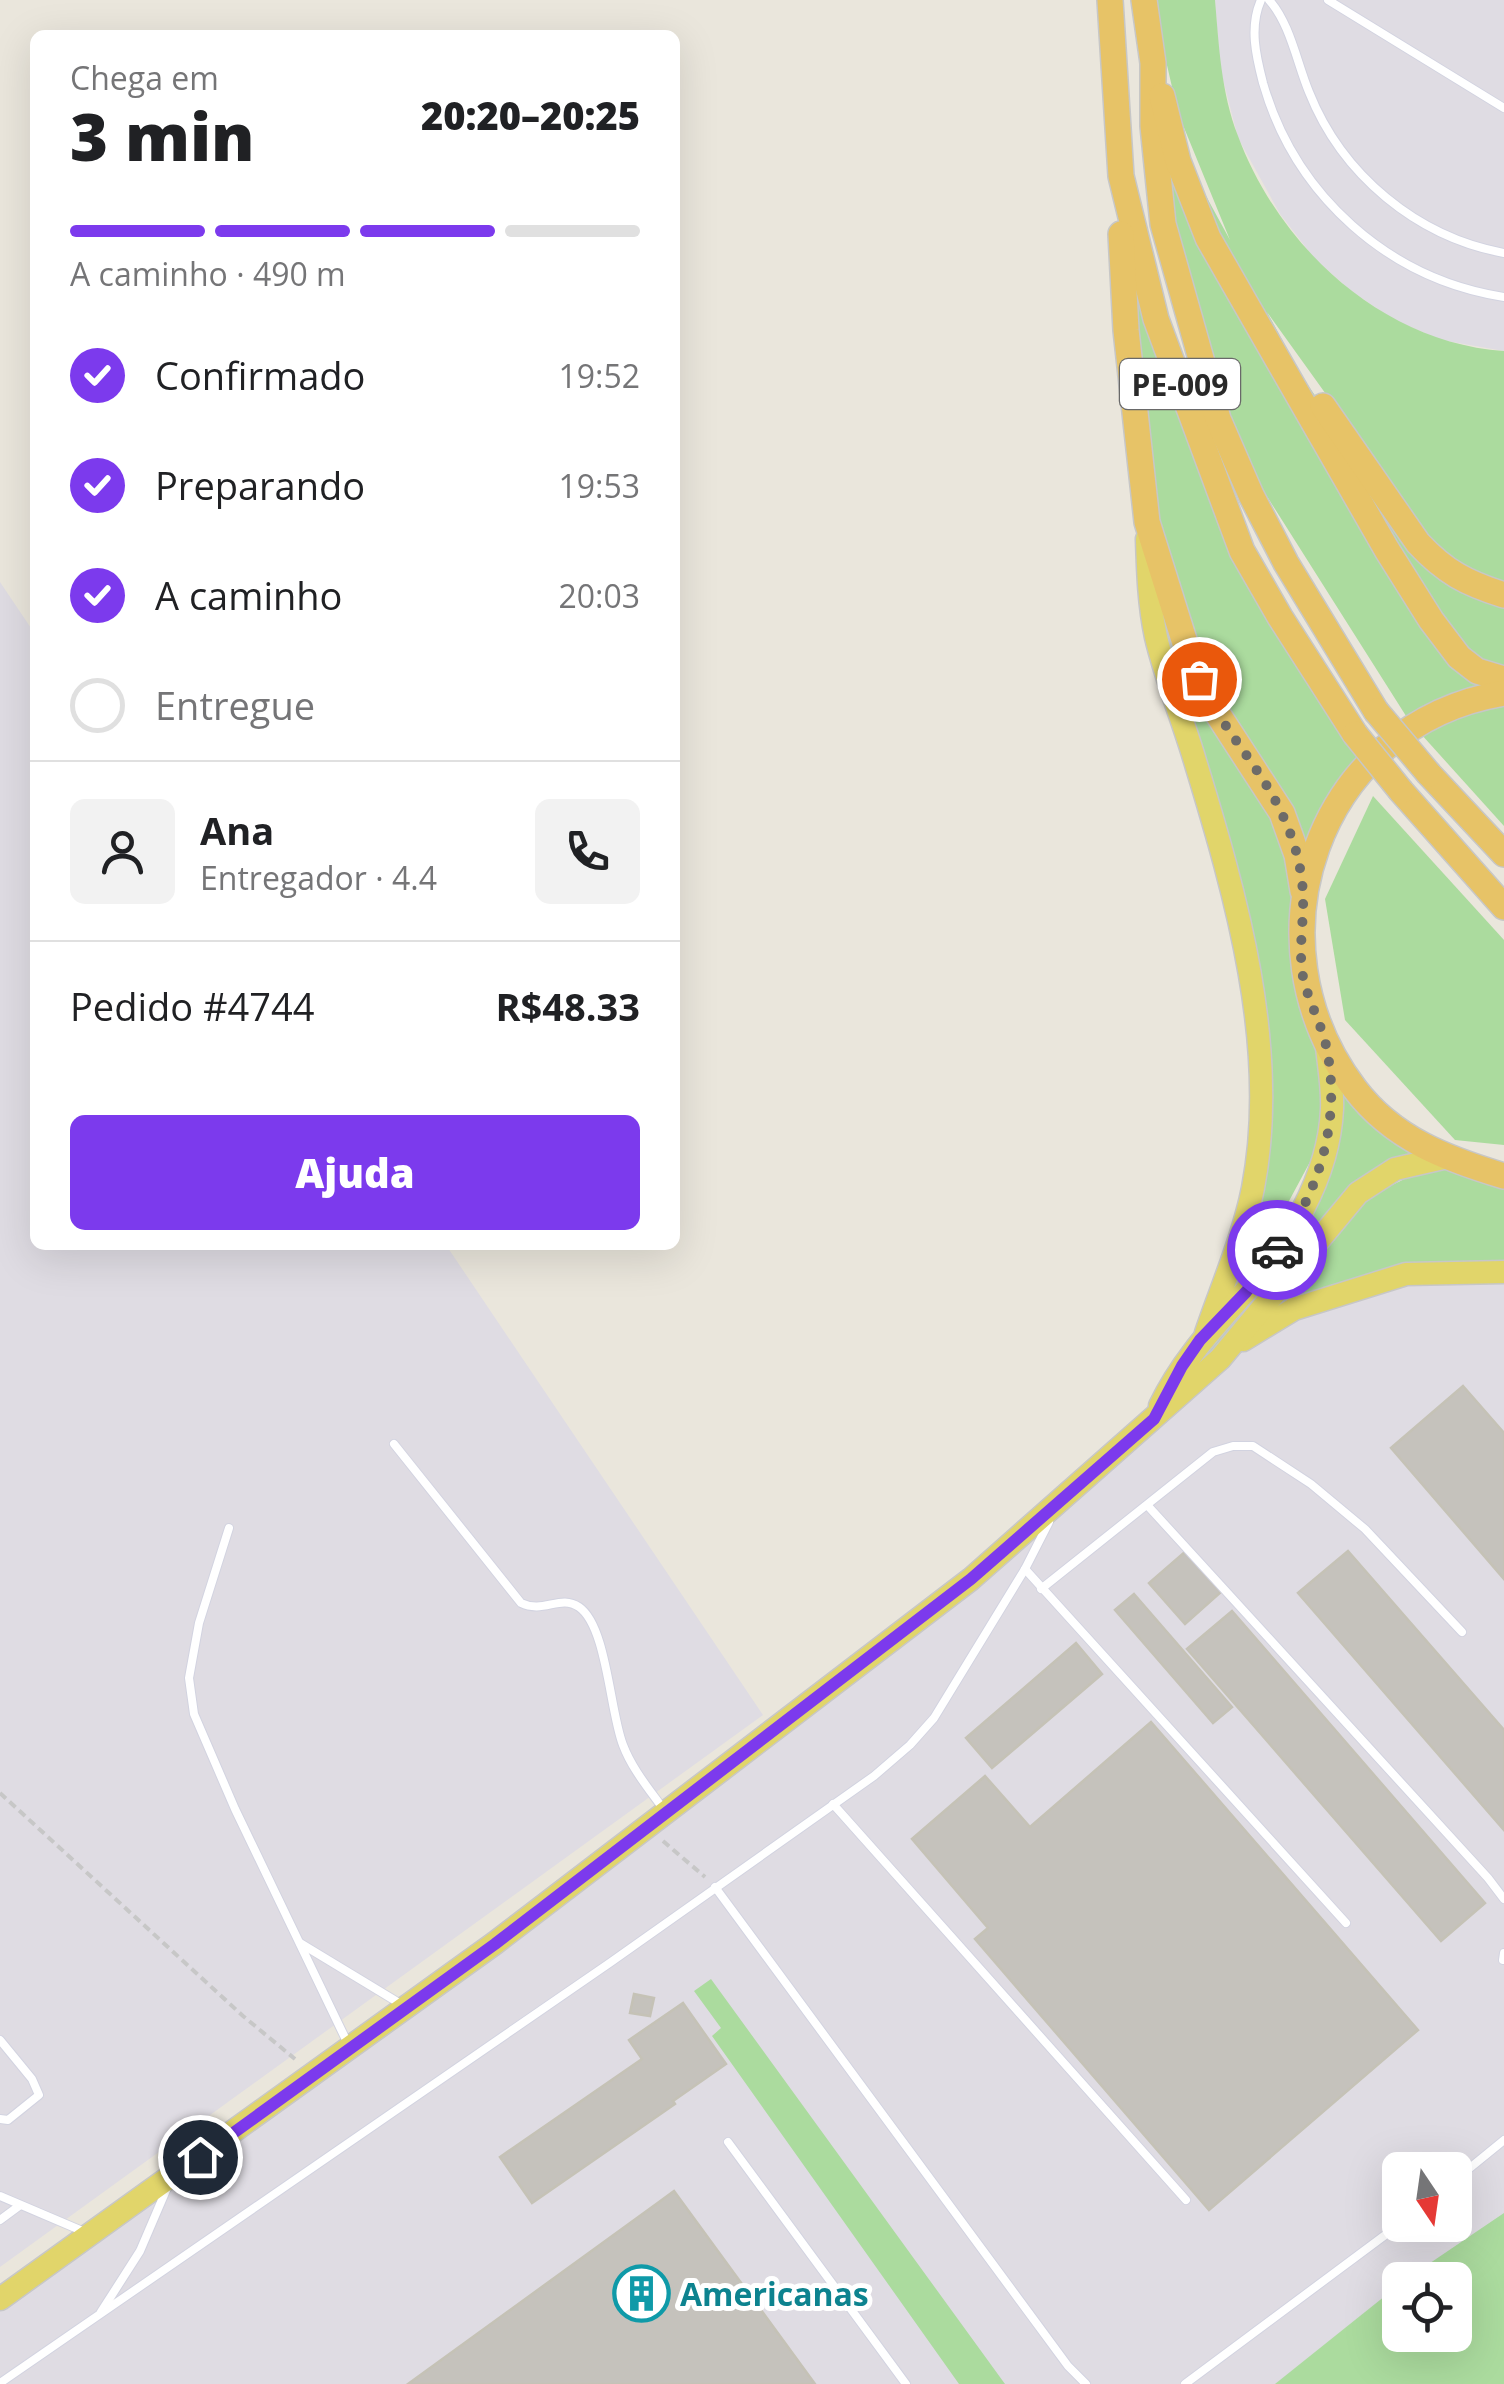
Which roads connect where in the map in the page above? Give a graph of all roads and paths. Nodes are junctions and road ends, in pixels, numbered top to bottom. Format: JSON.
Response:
{"nodes":[{"id":1,"x":1110,"y":0,"type":"edge"},
{"id":2,"x":1144,"y":0,"type":"edge"},
{"id":3,"x":1261,"y":0,"type":"edge"},
{"id":4,"x":1269,"y":0,"type":"edge"},
{"id":5,"x":1328,"y":0,"type":"edge"},
{"id":6,"x":1153,"y":63,"type":"junction"},
{"id":7,"x":1504,"y":108,"type":"edge"},
{"id":8,"x":1121,"y":176,"type":"junction"},
{"id":9,"x":1504,"y":253,"type":"edge"},
{"id":10,"x":1504,"y":297,"type":"edge"},
{"id":11,"x":1272,"y":350,"type":"junction"},
{"id":12,"x":1147,"y":522,"type":"junction"},
{"id":13,"x":1504,"y":595,"type":"edge"},
{"id":14,"x":1504,"y":679,"type":"edge"},
{"id":15,"x":1504,"y":693,"type":"edge"},
{"id":16,"x":1504,"y":854,"type":"edge"},
{"id":17,"x":1303,"y":892,"type":"junction"},
{"id":18,"x":1504,"y":907,"type":"edge"},
{"id":19,"x":1327,"y":1047,"type":"junction"},
{"id":20,"x":1443,"y":1158,"type":"junction"},
{"id":21,"x":1504,"y":1176,"type":"edge"},
{"id":22,"x":1504,"y":1272,"type":"edge"},
{"id":23,"x":1206,"y":1334,"type":"junction"},
{"id":24,"x":1228,"y":1350,"type":"junction"},
{"id":25,"x":1154,"y":1419,"type":"junction"},
{"id":26,"x":394,"y":1444,"type":"dead end"},
{"id":27,"x":1057,"y":1505,"type":"junction"},
{"id":28,"x":1148,"y":1506,"type":"junction"},
{"id":29,"x":229,"y":1528,"type":"dead end"},
{"id":30,"x":1025,"y":1570,"type":"junction"},
{"id":31,"x":1041,"y":1588,"type":"junction"},
{"id":32,"x":1462,"y":1632,"type":"dead end"},
{"id":33,"x":0,"y":1793,"type":"edge"},
{"id":34,"x":833,"y":1804,"type":"junction"},
{"id":35,"x":658,"y":1821,"type":"junction"},
{"id":36,"x":715,"y":1888,"type":"junction"},
{"id":37,"x":1504,"y":1900,"type":"edge"},
{"id":38,"x":1346,"y":1923,"type":"dead end"},
{"id":39,"x":300,"y":1943,"type":"junction"},
{"id":40,"x":408,"y":2008,"type":"junction"},
{"id":41,"x":0,"y":2040,"type":"edge"},
{"id":42,"x":351,"y":2050,"type":"junction"},
{"id":43,"x":314,"y":2075,"type":"junction"},
{"id":44,"x":0,"y":2119,"type":"edge"},
{"id":45,"x":1504,"y":2140,"type":"edge"},
{"id":46,"x":728,"y":2142,"type":"dead end"},
{"id":47,"x":1472,"y":2166,"type":"edge"},
{"id":48,"x":171,"y":2178,"type":"junction"},
{"id":49,"x":0,"y":2196,"type":"edge"},
{"id":50,"x":1186,"y":2200,"type":"dead end"},
{"id":51,"x":19,"y":2206,"type":"junction"},
{"id":52,"x":0,"y":2220,"type":"edge"},
{"id":53,"x":91,"y":2235,"type":"junction"},
{"id":54,"x":1382,"y":2237,"type":"edge"},
{"id":55,"x":0,"y":2300,"type":"edge"},
{"id":56,"x":98,"y":2316,"type":"junction"},
{"id":57,"x":0,"y":2384,"type":"edge"},
{"id":58,"x":906,"y":2384,"type":"edge"},
{"id":59,"x":1086,"y":2384,"type":"edge"},
{"id":60,"x":1185,"y":2384,"type":"edge"}],
"edges":[{"from":1,"to":8,"type":"highway","number":"PE-009"},
{"from":2,"to":6,"type":"highway","number":"PE-009"},
{"from":3,"to":10,"type":"lane"},
{"from":4,"to":9,"type":"lane"},
{"from":5,"to":7,"type":"lane"},
{"from":6,"to":11,"type":"highway"},
{"from":6,"to":16,"type":"highway","number":"PE-009","bridge":true},
{"from":8,"to":12,"type":"highway"},
{"from":8,"to":18,"type":"highway","number":"PE-009","bridge":true},
{"from":11,"to":13,"type":"highway"},
{"from":11,"to":14,"type":"highway"},
{"from":12,"to":17,"type":"highway"},
{"from":12,"to":23,"type":"main road"},
{"from":15,"to":17,"type":"highway"},
{"from":17,"to":19,"type":"highway"},
{"from":19,"to":20,"type":"highway"},
{"from":19,"to":23,"type":"main road"},
{"from":20,"to":21,"type":"highway"},
{"from":20,"to":24,"type":"main road"},
{"from":22,"to":24,"type":"main road"},
{"from":23,"to":25,"type":"main road"},
{"from":24,"to":25,"type":"main road"},
{"from":25,"to":27,"type":"main road"},
{"from":26,"to":35,"type":"lane"},
{"from":27,"to":30,"type":"lane"},
{"from":27,"to":35,"type":"main road"},
{"from":28,"to":31,"type":"lane"},
{"from":28,"to":32,"type":"lane"},
{"from":28,"to":37,"type":"lane"},
{"from":29,"to":39,"type":"lane"},
{"from":30,"to":31,"type":"lane"},
{"from":30,"to":34,"type":"lane"},
{"from":31,"to":38,"type":"lane"},
{"from":33,"to":43,"type":"path"},
{"from":34,"to":36,"type":"lane"},
{"from":34,"to":50,"type":"lane"},
{"from":35,"to":36,"type":"path"},
{"from":35,"to":40,"type":"main road"},
{"from":36,"to":56,"type":"lane"},
{"from":36,"to":59,"type":"lane"},
{"from":39,"to":40,"type":"lane"},
{"from":39,"to":42,"type":"lane"},
{"from":40,"to":42,"type":"main road"},
{"from":41,"to":44,"type":"lane"},
{"from":42,"to":43,"type":"main road"},
{"from":43,"to":48,"type":"main road"},
{"from":45,"to":47,"type":"lane"},
{"from":46,"to":58,"type":"lane"},
{"from":48,"to":53,"type":"main road"},
{"from":48,"to":56,"type":"lane"},
{"from":49,"to":51,"type":"lane"},
{"from":51,"to":52,"type":"lane"},
{"from":51,"to":53,"type":"lane"},
{"from":53,"to":55,"type":"main road"},
{"from":54,"to":60,"type":"lane"},
{"from":56,"to":57,"type":"lane"}]}
